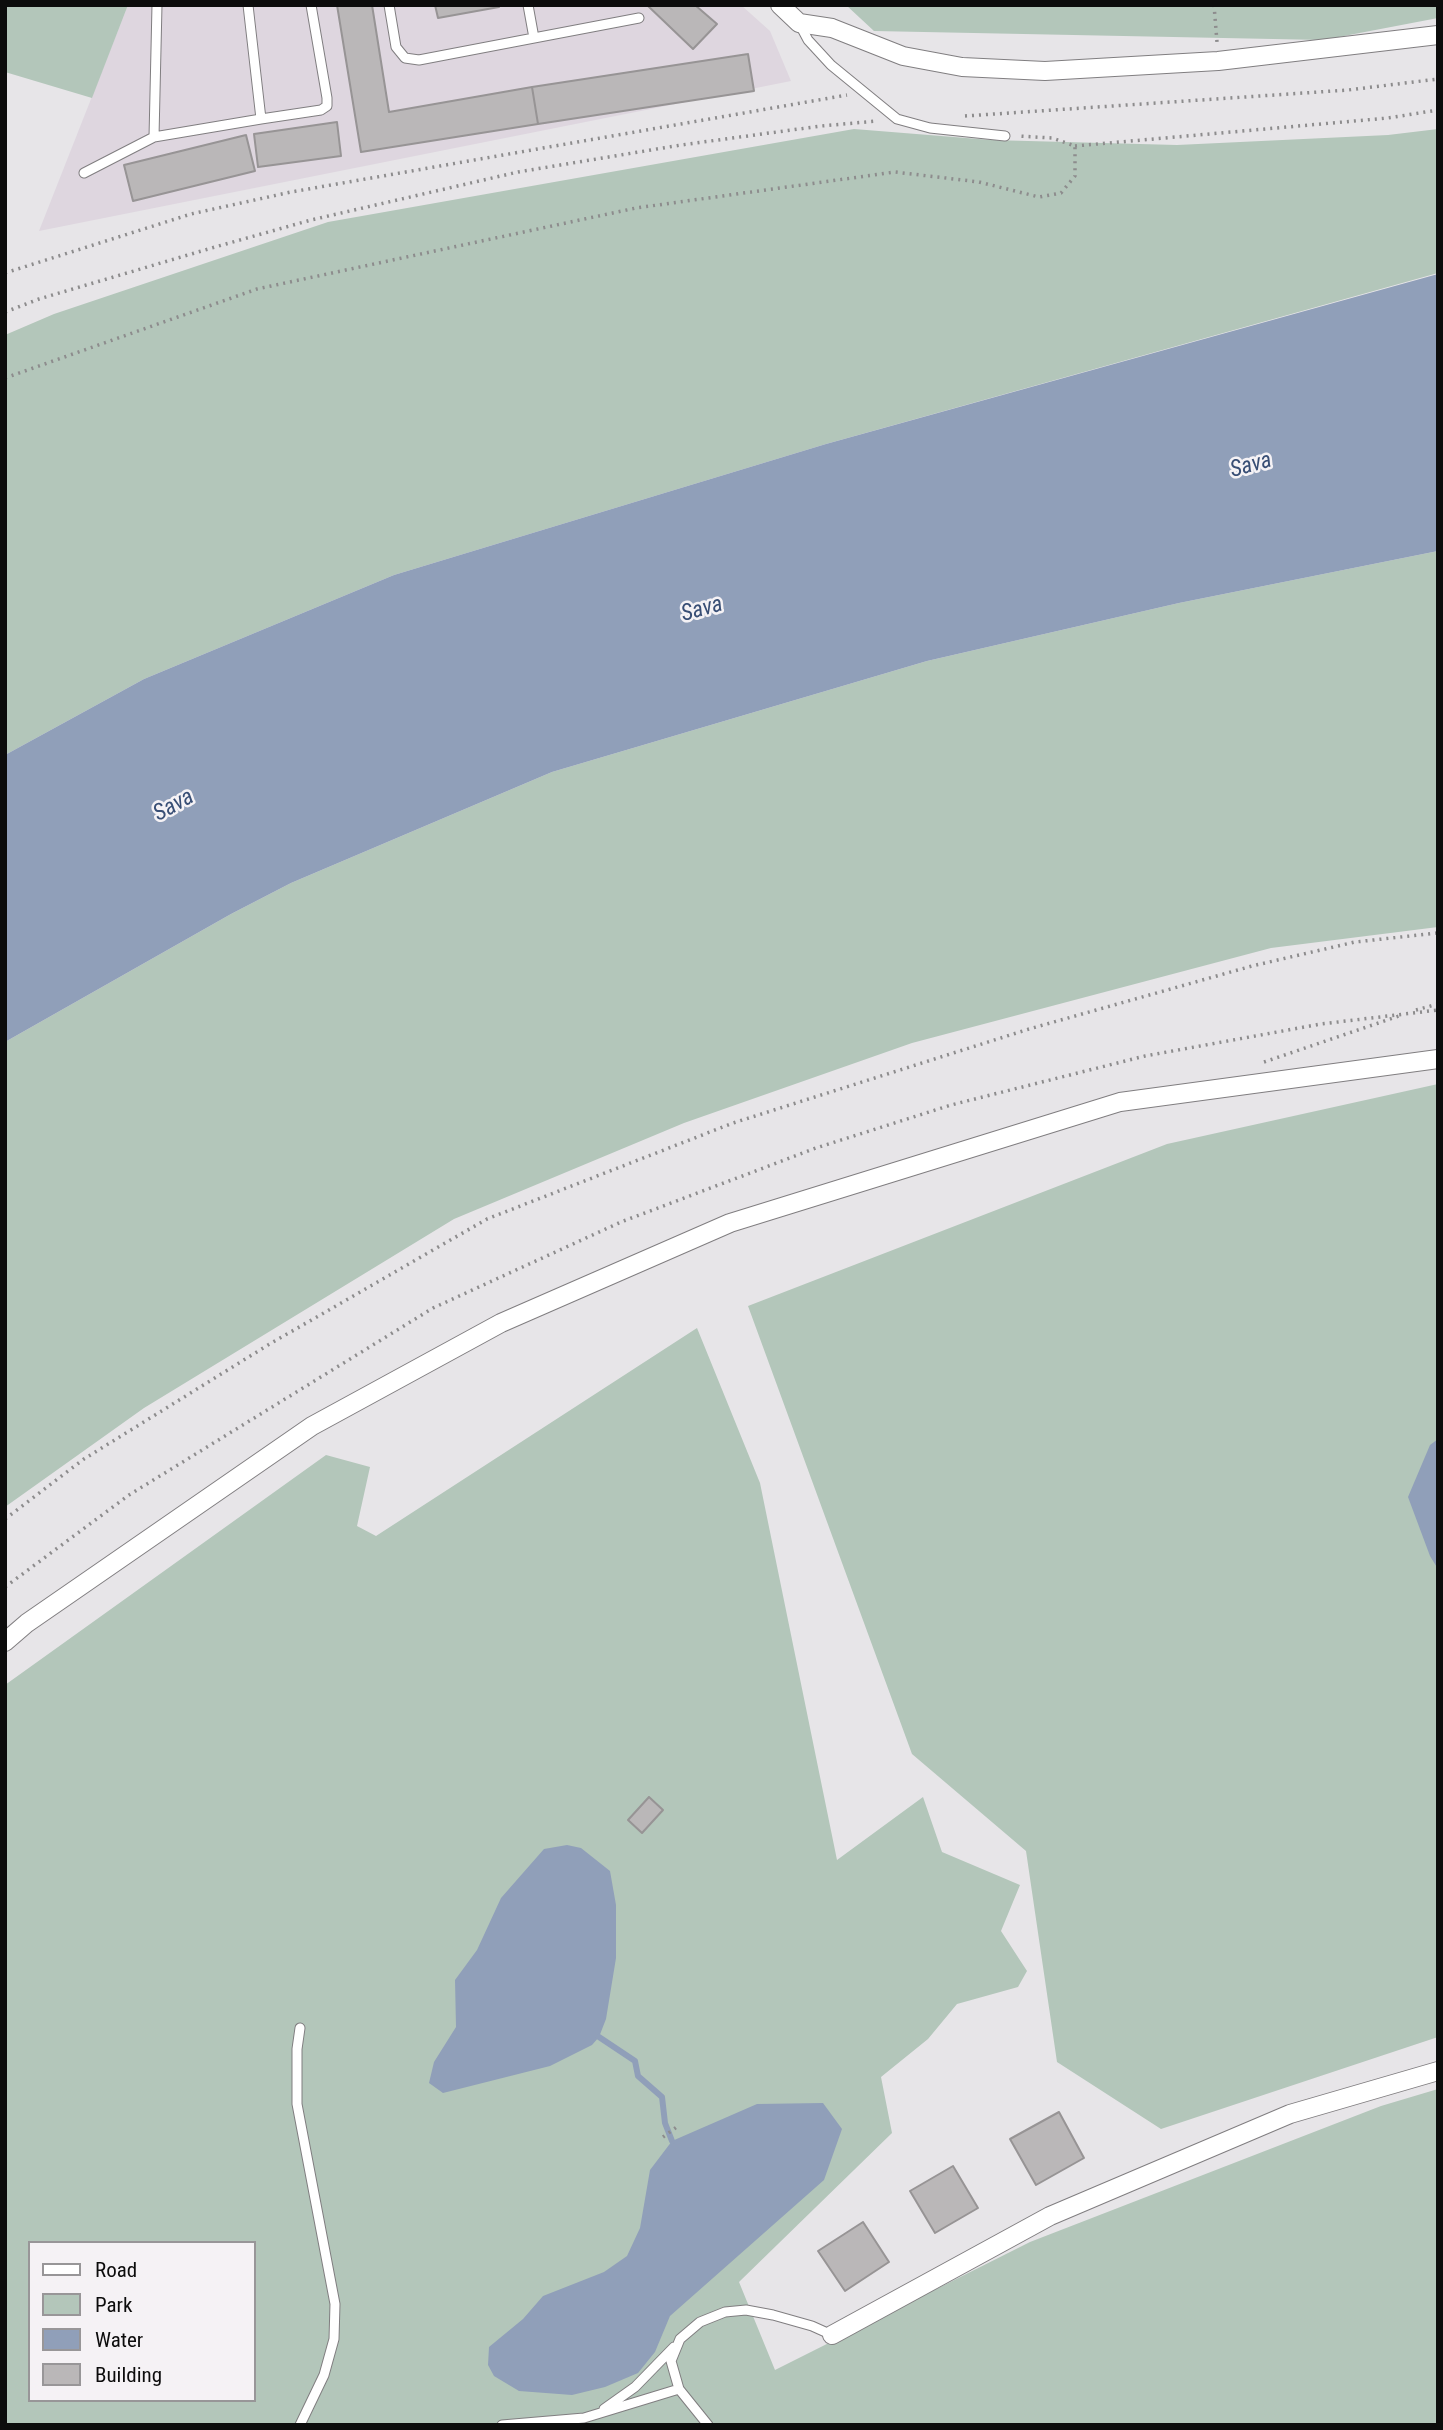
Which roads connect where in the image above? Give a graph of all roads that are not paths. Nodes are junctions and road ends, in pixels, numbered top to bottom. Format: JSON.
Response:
{"nodes":[{"id":1,"x":157,"y":5,"type":"edge"},
{"id":2,"x":248,"y":5,"type":"edge"},
{"id":3,"x":311,"y":5,"type":"edge"},
{"id":4,"x":389,"y":5,"type":"edge"},
{"id":5,"x":528,"y":5,"type":"edge"},
{"id":6,"x":780,"y":5,"type":"edge"},
{"id":7,"x":639,"y":18,"type":"dead end"},
{"id":8,"x":799,"y":23,"type":"junction"},
{"id":9,"x":1438,"y":35,"type":"edge"},
{"id":10,"x":534,"y":38,"type":"junction"},
{"id":11,"x":261,"y":119,"type":"junction"},
{"id":12,"x":1005,"y":136,"type":"road end"},
{"id":13,"x":154,"y":138,"type":"junction"},
{"id":14,"x":84,"y":173,"type":"dead end"},
{"id":15,"x":1438,"y":1059,"type":"edge"},
{"id":16,"x":5,"y":1642,"type":"edge"},
{"id":17,"x":300,"y":2028,"type":"dead end"},
{"id":18,"x":1438,"y":2071,"type":"edge"},
{"id":19,"x":832,"y":2335,"type":"joint"},
{"id":20,"x":680,"y":2339,"type":"junction"},
{"id":21,"x":679,"y":2389,"type":"junction"},
{"id":22,"x":597,"y":2414,"type":"junction"},
{"id":23,"x":300,"y":2425,"type":"edge"},
{"id":24,"x":502,"y":2425,"type":"edge"},
{"id":25,"x":708,"y":2425,"type":"edge"}],
"edges":[{"from":1,"to":13,"type":"lane"},
{"from":2,"to":11,"type":"lane"},
{"from":3,"to":11,"type":"lane"},
{"from":4,"to":10,"type":"lane"},
{"from":5,"to":10,"type":"lane"},
{"from":6,"to":8,"type":"street"},
{"from":7,"to":10,"type":"lane"},
{"from":8,"to":9,"type":"street"},
{"from":8,"to":12,"type":"lane"},
{"from":11,"to":13,"type":"lane"},
{"from":13,"to":14,"type":"lane"},
{"from":15,"to":16,"type":"street"},
{"from":17,"to":23,"type":"lane"},
{"from":18,"to":19,"type":"street"},
{"from":19,"to":20,"type":"lane"},
{"from":20,"to":21,"type":"lane"},
{"from":20,"to":22,"type":"lane"},
{"from":21,"to":22,"type":"lane"},
{"from":21,"to":25,"type":"lane"},
{"from":22,"to":24,"type":"lane"}]}
